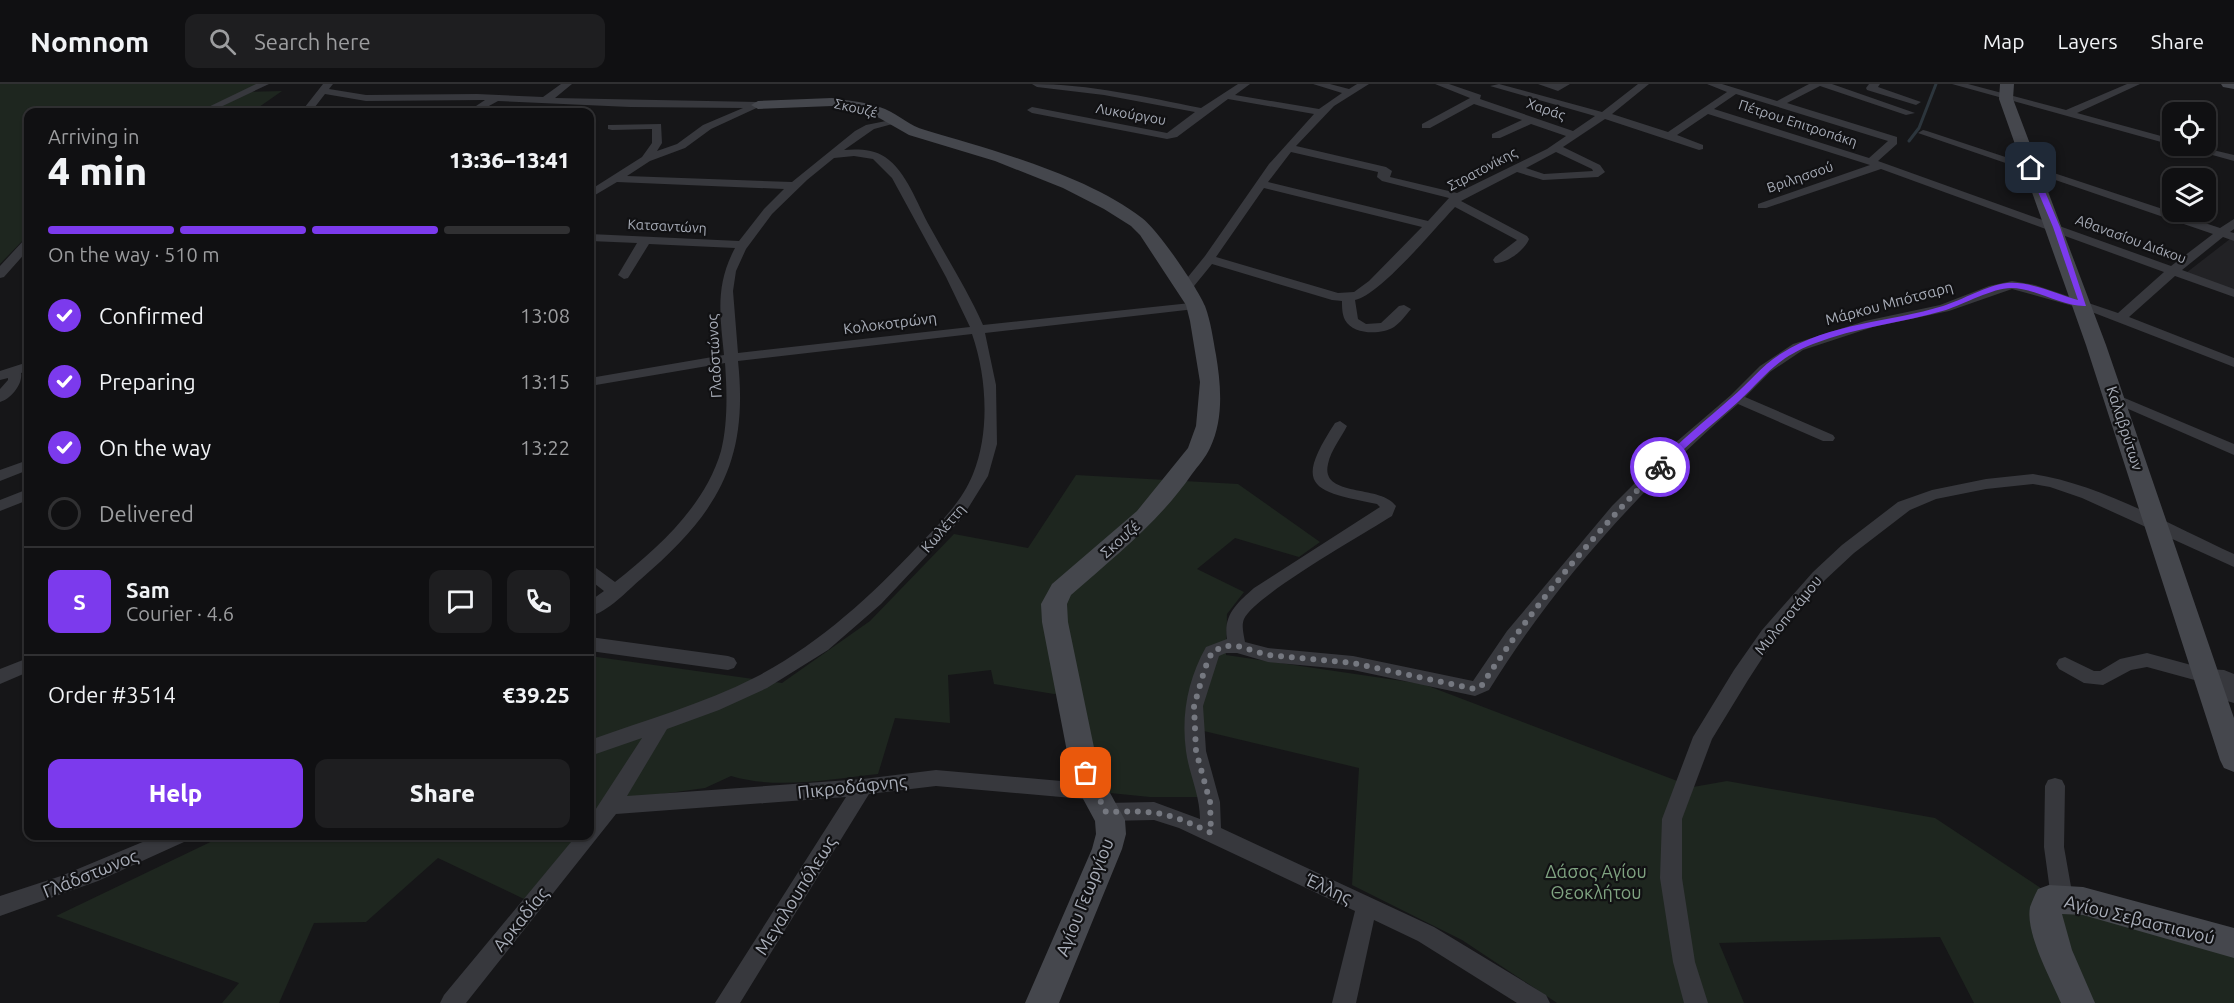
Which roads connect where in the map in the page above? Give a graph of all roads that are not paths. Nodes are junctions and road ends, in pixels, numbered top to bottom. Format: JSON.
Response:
{"nodes":[{"id":1,"x":264,"y":84,"type":"edge"},
{"id":2,"x":567,"y":84,"type":"edge"},
{"id":3,"x":1037,"y":84,"type":"edge"},
{"id":4,"x":1113,"y":84,"type":"edge"},
{"id":5,"x":1245,"y":84,"type":"edge"},
{"id":6,"x":1318,"y":84,"type":"edge"},
{"id":7,"x":1364,"y":84,"type":"edge"},
{"id":8,"x":1440,"y":84,"type":"edge"},
{"id":9,"x":1543,"y":84,"type":"edge"},
{"id":10,"x":1644,"y":84,"type":"edge"},
{"id":11,"x":1712,"y":84,"type":"edge"},
{"id":12,"x":1817,"y":84,"type":"edge"},
{"id":13,"x":1822,"y":84,"type":"edge"},
{"id":14,"x":1875,"y":84,"type":"edge"},
{"id":15,"x":1957,"y":84,"type":"edge"},
{"id":16,"x":2135,"y":84,"type":"edge"},
{"id":17,"x":2228,"y":84,"type":"edge"},
{"id":18,"x":1497,"y":85,"type":"edge"},
{"id":19,"x":2234,"y":85,"type":"edge"},
{"id":20,"x":1561,"y":86,"type":"edge"},
{"id":21,"x":803,"y":87,"type":"dead end"},
{"id":22,"x":326,"y":88,"type":"edge"},
{"id":23,"x":1734,"y":91,"type":"junction"},
{"id":24,"x":2007,"y":91,"type":"edge"},
{"id":25,"x":1104,"y":92,"type":"junction"},
{"id":26,"x":1351,"y":92,"type":"junction"},
{"id":27,"x":1226,"y":96,"type":"junction"},
{"id":28,"x":477,"y":97,"type":"junction"},
{"id":29,"x":496,"y":98,"type":"junction"},
{"id":30,"x":1475,"y":98,"type":"junction"},
{"id":31,"x":547,"y":99,"type":"junction"},
{"id":32,"x":1916,"y":102,"type":"dead end"},
{"id":33,"x":1779,"y":104,"type":"junction"},
{"id":34,"x":758,"y":105,"type":"junction"},
{"id":35,"x":212,"y":108,"type":"edge"},
{"id":36,"x":309,"y":108,"type":"edge"},
{"id":37,"x":463,"y":108,"type":"edge"},
{"id":38,"x":479,"y":108,"type":"edge"},
{"id":39,"x":1032,"y":110,"type":"dead end"},
{"id":40,"x":1706,"y":110,"type":"junction"},
{"id":41,"x":1203,"y":111,"type":"junction"},
{"id":42,"x":1320,"y":112,"type":"junction"},
{"id":43,"x":1910,"y":113,"type":"dead end"},
{"id":44,"x":2066,"y":114,"type":"junction"},
{"id":45,"x":1604,"y":115,"type":"junction"},
{"id":46,"x":1531,"y":120,"type":"junction"},
{"id":47,"x":892,"y":121,"type":"junction"},
{"id":48,"x":1426,"y":126,"type":"dead end"},
{"id":49,"x":612,"y":127,"type":"dead end"},
{"id":50,"x":1923,"y":133,"type":"dead end"},
{"id":51,"x":1670,"y":135,"type":"junction"},
{"id":52,"x":1496,"y":136,"type":"dead end"},
{"id":53,"x":1576,"y":136,"type":"junction"},
{"id":54,"x":2162,"y":139,"type":"edge"},
{"id":55,"x":1699,"y":147,"type":"dead end"},
{"id":56,"x":1289,"y":148,"type":"junction"},
{"id":57,"x":1556,"y":148,"type":"junction"},
{"id":58,"x":2216,"y":152,"type":"edge"},
{"id":59,"x":832,"y":155,"type":"junction"},
{"id":60,"x":2231,"y":155,"type":"edge"},
{"id":61,"x":646,"y":159,"type":"junction"},
{"id":62,"x":1876,"y":164,"type":"junction"},
{"id":63,"x":1515,"y":168,"type":"junction"},
{"id":64,"x":2031,"y":168,"type":"junction"},
{"id":65,"x":614,"y":179,"type":"junction"},
{"id":66,"x":1262,"y":184,"type":"junction"},
{"id":67,"x":797,"y":186,"type":"junction"},
{"id":68,"x":594,"y":192,"type":"edge"},
{"id":69,"x":1455,"y":199,"type":"junction"},
{"id":70,"x":1762,"y":206,"type":"dead end"},
{"id":71,"x":2234,"y":223,"type":"edge"},
{"id":72,"x":1429,"y":225,"type":"junction"},
{"id":73,"x":2056,"y":227,"type":"junction"},
{"id":74,"x":2228,"y":235,"type":"edge"},
{"id":75,"x":594,"y":237,"type":"edge"},
{"id":76,"x":645,"y":240,"type":"junction"},
{"id":77,"x":742,"y":245,"type":"junction"},
{"id":78,"x":24,"y":247,"type":"edge"},
{"id":79,"x":1209,"y":259,"type":"junction"},
{"id":80,"x":1499,"y":260,"type":"dead end"},
{"id":81,"x":2173,"y":271,"type":"junction"},
{"id":82,"x":0,"y":274,"type":"edge"},
{"id":83,"x":624,"y":275,"type":"dead end"},
{"id":84,"x":2234,"y":293,"type":"edge"},
{"id":85,"x":1190,"y":297,"type":"junction"},
{"id":86,"x":1349,"y":298,"type":"junction"},
{"id":87,"x":2083,"y":304,"type":"junction"},
{"id":88,"x":1404,"y":309,"type":"dead end"},
{"id":89,"x":2120,"y":318,"type":"junction"},
{"id":90,"x":978,"y":330,"type":"junction"},
{"id":91,"x":731,"y":358,"type":"junction"},
{"id":92,"x":2234,"y":363,"type":"edge"},
{"id":93,"x":24,"y":368,"type":"edge"},
{"id":94,"x":7,"y":374,"type":"edge"},
{"id":95,"x":594,"y":381,"type":"edge"},
{"id":96,"x":0,"y":398,"type":"edge"},
{"id":97,"x":1737,"y":398,"type":"junction"},
{"id":98,"x":2115,"y":398,"type":"junction"},
{"id":99,"x":1340,"y":426,"type":"dead end"},
{"id":100,"x":1827,"y":438,"type":"dead end"},
{"id":101,"x":2234,"y":450,"type":"edge"},
{"id":102,"x":24,"y":467,"type":"edge"},
{"id":103,"x":0,"y":476,"type":"edge"},
{"id":104,"x":24,"y":496,"type":"edge"},
{"id":105,"x":0,"y":506,"type":"edge"},
{"id":106,"x":2156,"y":524,"type":"junction"},
{"id":107,"x":2234,"y":561,"type":"edge"},
{"id":108,"x":594,"y":575,"type":"edge"},
{"id":109,"x":616,"y":591,"type":"junction"},
{"id":110,"x":594,"y":607,"type":"edge"},
{"id":111,"x":594,"y":645,"type":"edge"},
{"id":112,"x":1237,"y":646,"type":"junction"},
{"id":113,"x":728,"y":663,"type":"dead end"},
{"id":114,"x":2066,"y":664,"type":"dead end"},
{"id":115,"x":24,"y":667,"type":"edge"},
{"id":116,"x":2206,"y":676,"type":"junction"},
{"id":117,"x":0,"y":677,"type":"edge"},
{"id":118,"x":2234,"y":682,"type":"edge"},
{"id":119,"x":2234,"y":696,"type":"edge"},
{"id":120,"x":660,"y":724,"type":"junction"},
{"id":121,"x":594,"y":747,"type":"edge"},
{"id":122,"x":2234,"y":759,"type":"edge"},
{"id":123,"x":2055,"y":786,"type":"dead end"},
{"id":124,"x":863,"y":787,"type":"junction"},
{"id":125,"x":1100,"y":802,"type":"junction"},
{"id":126,"x":610,"y":806,"type":"junction"},
{"id":127,"x":594,"y":828,"type":"edge"},
{"id":128,"x":1211,"y":833,"type":"junction"},
{"id":129,"x":169,"y":840,"type":"edge"},
{"id":130,"x":585,"y":840,"type":"edge"},
{"id":131,"x":2062,"y":898,"type":"junction"},
{"id":132,"x":1367,"y":905,"type":"junction"},
{"id":133,"x":0,"y":906,"type":"edge"},
{"id":134,"x":2234,"y":943,"type":"edge"},
{"id":135,"x":452,"y":1003,"type":"edge"},
{"id":136,"x":727,"y":1003,"type":"edge"},
{"id":137,"x":1042,"y":1003,"type":"edge"},
{"id":138,"x":1344,"y":1003,"type":"edge"},
{"id":139,"x":1538,"y":1003,"type":"edge"},
{"id":140,"x":1696,"y":1003,"type":"edge"},
{"id":141,"x":2078,"y":1003,"type":"edge"}],
"edges":[{"from":1,"to":35,"type":"street"},
{"from":2,"to":31,"type":"street"},
{"from":3,"to":25,"type":"street"},
{"from":4,"to":25,"type":"street"},
{"from":5,"to":27,"type":"street","name":"Λυκούργου"},
{"from":6,"to":26,"type":"street"},
{"from":7,"to":26,"type":"street"},
{"from":8,"to":30,"type":"street","name":"Χαράς"},
{"from":9,"to":20,"type":"street"},
{"from":10,"to":45,"type":"street","name":"Στρατονίκης"},
{"from":11,"to":23,"type":"street"},
{"from":12,"to":33,"type":"street"},
{"from":13,"to":43,"type":"street"},
{"from":14,"to":32,"type":"street"},
{"from":15,"to":24,"type":"street"},
{"from":16,"to":44,"type":"street"},
{"from":17,"to":19,"type":"street"},
{"from":18,"to":30,"type":"street"},
{"from":18,"to":45,"type":"street"},
{"from":21,"to":34,"type":"street"},
{"from":22,"to":28,"type":"street"},
{"from":22,"to":36,"type":"street"},
{"from":23,"to":33,"type":"street"},
{"from":23,"to":40,"type":"street"},
{"from":24,"to":44,"type":"street"},
{"from":24,"to":64,"type":"street","name":"Καλαβρύτων"},
{"from":25,"to":41,"type":"street"},
{"from":26,"to":42,"type":"street"},
{"from":27,"to":41,"type":"street","name":"Λυκούργου"},
{"from":27,"to":42,"type":"street"},
{"from":28,"to":29,"type":"street"},
{"from":28,"to":37,"type":"street"},
{"from":29,"to":31,"type":"street"},
{"from":29,"to":38,"type":"street"},
{"from":30,"to":46,"type":"street","name":"Χαράς"},
{"from":30,"to":48,"type":"street"},
{"from":31,"to":34,"type":"street"},
{"from":33,"to":62,"type":"street"},
{"from":34,"to":47,"type":"street","name":"Σκουζέ"},
{"from":34,"to":61,"type":"street"},
{"from":39,"to":41,"type":"street","name":"Λυκούργου"},
{"from":40,"to":51,"type":"street"},
{"from":40,"to":62,"type":"street","name":"Πέτρου Επιτροπάκη"},
{"from":42,"to":56,"type":"street"},
{"from":44,"to":54,"type":"street"},
{"from":45,"to":51,"type":"street"},
{"from":45,"to":53,"type":"street","name":"Στρατονίκης"},
{"from":46,"to":52,"type":"street"},
{"from":46,"to":53,"type":"street","name":"Χαράς"},
{"from":47,"to":59,"type":"street","name":"Γλαδστώνος"},
{"from":47,"to":85,"type":"street","name":"Σκουζέ"},
{"from":49,"to":61,"type":"street"},
{"from":50,"to":64,"type":"street"},
{"from":51,"to":55,"type":"street"},
{"from":53,"to":57,"type":"street","name":"Στρατονίκης"},
{"from":56,"to":66,"type":"street"},
{"from":56,"to":69,"type":"street"},
{"from":57,"to":63,"type":"street","name":"Στρατονίκης"},
{"from":57,"to":63,"type":"street"},
{"from":58,"to":60,"type":"street"},
{"from":59,"to":67,"type":"street","name":"Γλαδστώνος"},
{"from":59,"to":90,"type":"street","name":"Κωλέττη"},
{"from":61,"to":65,"type":"street"},
{"from":62,"to":70,"type":"street","name":"Βριλησσού"},
{"from":62,"to":73,"type":"street","name":"Αθανασίου Διάκου"},
{"from":63,"to":69,"type":"street","name":"Στρατονίκης"},
{"from":64,"to":73,"type":"street","name":"Καλαβρύτων"},
{"from":64,"to":74,"type":"street"},
{"from":65,"to":67,"type":"street"},
{"from":65,"to":68,"type":"street"},
{"from":66,"to":72,"type":"street"},
{"from":66,"to":79,"type":"street"},
{"from":67,"to":77,"type":"street","name":"Γλαδστώνος"},
{"from":69,"to":72,"type":"street","name":"Στρατονίκης"},
{"from":69,"to":80,"type":"street"},
{"from":71,"to":74,"type":"street"},
{"from":72,"to":86,"type":"street","name":"Στρατονίκης"},
{"from":73,"to":81,"type":"street","name":"Αθανασίου Διάκου"},
{"from":73,"to":87,"type":"street","name":"Καλαβρύτων"},
{"from":74,"to":81,"type":"street"},
{"from":75,"to":76,"type":"street","name":"Κατσαντώνη"},
{"from":76,"to":77,"type":"street","name":"Κατσαντώνη"},
{"from":76,"to":83,"type":"street"},
{"from":77,"to":91,"type":"street","name":"Γλαδστώνος"},
{"from":78,"to":82,"type":"street"},
{"from":79,"to":85,"type":"street"},
{"from":79,"to":86,"type":"street"},
{"from":81,"to":84,"type":"street","name":"Αθανασίου Διάκου"},
{"from":81,"to":89,"type":"street"},
{"from":85,"to":90,"type":"street","name":"Κολοκοτρώνη"},
{"from":85,"to":125,"type":"street","name":"Σκουζέ"},
{"from":86,"to":88,"type":"street"},
{"from":87,"to":89,"type":"street","name":"Μάρκου Μπότσαρη"},
{"from":87,"to":97,"type":"street","name":"Μάρκου Μπότσαρη"},
{"from":87,"to":98,"type":"street","name":"Καλαβρύτων"},
{"from":89,"to":92,"type":"street","name":"Μάρκου Μπότσαρη"},
{"from":90,"to":91,"type":"street","name":"Κολοκοτρώνη"},
{"from":90,"to":120,"type":"street","name":"Κωλέττη"},
{"from":91,"to":95,"type":"street","name":"Κολοκοτρώνη"},
{"from":91,"to":109,"type":"street","name":"Γλαδστώνος"},
{"from":93,"to":94,"type":"street"},
{"from":94,"to":96,"type":"street"},
{"from":97,"to":100,"type":"street"},
{"from":97,"to":112,"type":"street","name":"Μάρκου Μπότσαρη"},
{"from":98,"to":101,"type":"street"},
{"from":98,"to":106,"type":"street","name":"Καλαβρύτων"},
{"from":99,"to":112,"type":"street"},
{"from":102,"to":103,"type":"street"},
{"from":104,"to":105,"type":"street"},
{"from":106,"to":107,"type":"street","name":"Μυλοποτάμου"},
{"from":106,"to":116,"type":"street","name":"Καλαβρύτων"},
{"from":106,"to":140,"type":"street","name":"Μυλοποτάμου"},
{"from":108,"to":109,"type":"street"},
{"from":109,"to":110,"type":"street","name":"Γλαδστώνος"},
{"from":111,"to":113,"type":"street"},
{"from":112,"to":128,"type":"street"},
{"from":114,"to":116,"type":"street"},
{"from":115,"to":117,"type":"street"},
{"from":116,"to":118,"type":"street"},
{"from":116,"to":119,"type":"street"},
{"from":116,"to":122,"type":"street","name":"Καλαβρύτων"},
{"from":120,"to":121,"type":"street","name":"Κωλέττη"},
{"from":120,"to":126,"type":"street","name":"Αρκαδίας"},
{"from":123,"to":131,"type":"street"},
{"from":124,"to":125,"type":"street","name":"Πικροδάφνης"},
{"from":124,"to":126,"type":"street","name":"Πικροδάφνης"},
{"from":124,"to":136,"type":"street","name":"Μεγαλουπόλεως"},
{"from":125,"to":128,"type":"street","name":"Έλλης"},
{"from":125,"to":137,"type":"street","name":"Αγίου Γεωργίου"},
{"from":126,"to":127,"type":"street","name":"Αρκαδίας"},
{"from":128,"to":132,"type":"street","name":"Έλλης"},
{"from":129,"to":133,"type":"street","name":"Γλάδστωνος"},
{"from":130,"to":135,"type":"street","name":"Αρκαδίας"},
{"from":131,"to":134,"type":"street","name":"Αγίου Σεβαστιανού"},
{"from":131,"to":141,"type":"street","name":"Αγίου Σεβαστιανού"},
{"from":132,"to":138,"type":"street"},
{"from":132,"to":139,"type":"street","name":"Έλλης"}]}
